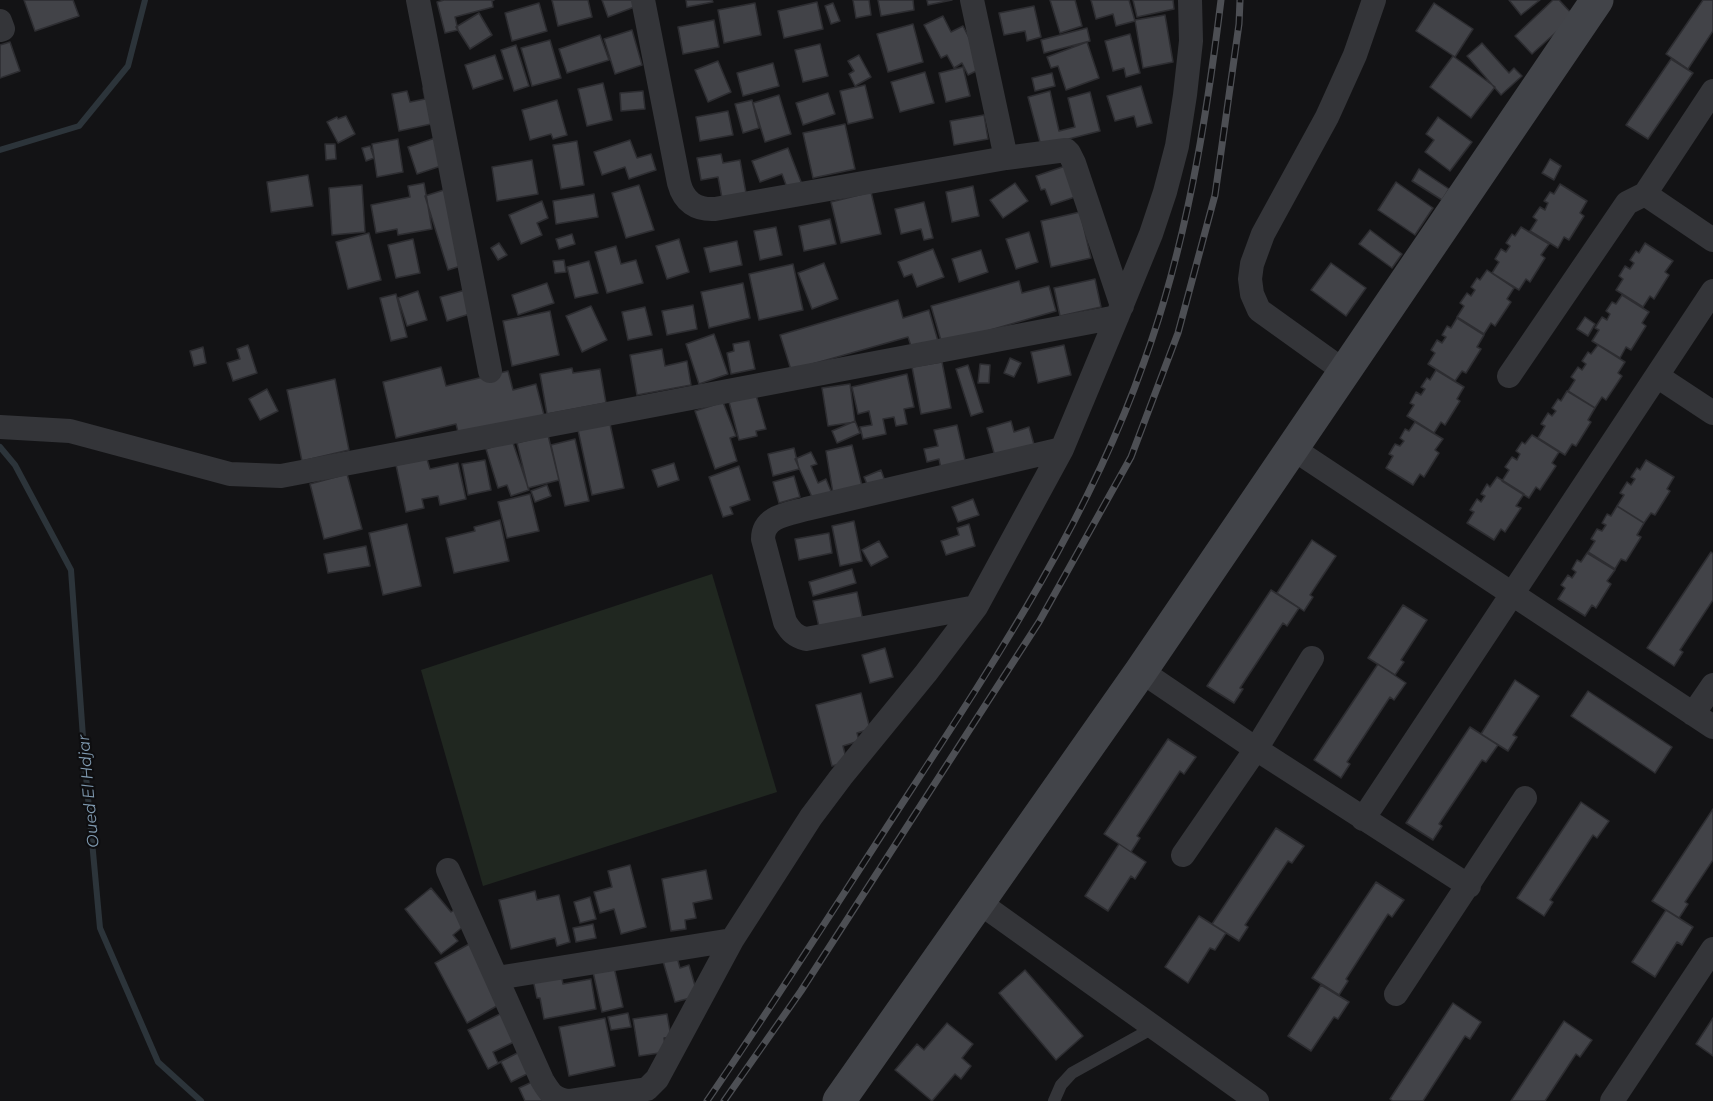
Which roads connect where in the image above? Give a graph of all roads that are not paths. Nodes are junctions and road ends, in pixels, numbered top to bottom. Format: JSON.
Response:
{"nodes":[{"id":1,"x":418,"y":0,"type":"edge"},
{"id":2,"x":644,"y":0,"type":"edge"},
{"id":3,"x":972,"y":0,"type":"edge"},
{"id":4,"x":1190,"y":0,"type":"edge"},
{"id":5,"x":1374,"y":0,"type":"edge"},
{"id":6,"x":1597,"y":0,"type":"edge"},
{"id":7,"x":0,"y":21,"type":"edge"},
{"id":8,"x":0,"y":30,"type":"edge"},
{"id":9,"x":1713,"y":91,"type":"edge"},
{"id":10,"x":1006,"y":158,"type":"junction"},
{"id":11,"x":1645,"y":194,"type":"junction"},
{"id":12,"x":1713,"y":240,"type":"edge"},
{"id":13,"x":1713,"y":291,"type":"edge"},
{"id":14,"x":1120,"y":312,"type":"junction"},
{"id":15,"x":490,"y":371,"type":"dead end"},
{"id":16,"x":1344,"y":371,"type":"junction"},
{"id":17,"x":1509,"y":376,"type":"dead end"},
{"id":18,"x":1657,"y":376,"type":"junction"},
{"id":19,"x":1713,"y":413,"type":"edge"},
{"id":20,"x":4,"y":428,"type":"edge"},
{"id":21,"x":1292,"y":448,"type":"junction"},
{"id":22,"x":1062,"y":449,"type":"junction"},
{"id":23,"x":1513,"y":595,"type":"junction"},
{"id":24,"x":976,"y":607,"type":"junction"},
{"id":25,"x":1312,"y":658,"type":"dead end"},
{"id":26,"x":1140,"y":671,"type":"junction"},
{"id":27,"x":1713,"y":685,"type":"edge"},
{"id":28,"x":1703,"y":720,"type":"edge"},
{"id":29,"x":1256,"y":749,"type":"junction"},
{"id":30,"x":1525,"y":798,"type":"dead end"},
{"id":31,"x":1363,"y":819,"type":"junction"},
{"id":32,"x":1183,"y":855,"type":"dead end"},
{"id":33,"x":448,"y":870,"type":"dead end"},
{"id":34,"x":1469,"y":886,"type":"junction"},
{"id":35,"x":980,"y":903,"type":"junction"},
{"id":36,"x":732,"y":940,"type":"junction"},
{"id":37,"x":1713,"y":949,"type":"edge"},
{"id":38,"x":496,"y":978,"type":"junction"},
{"id":39,"x":1396,"y":994,"type":"dead end"},
{"id":40,"x":1153,"y":1028,"type":"junction"},
{"id":41,"x":850,"y":1095,"type":"edge"},
{"id":42,"x":1054,"y":1101,"type":"edge"},
{"id":43,"x":1257,"y":1101,"type":"edge"},
{"id":44,"x":1612,"y":1101,"type":"edge"}],
"edges":[{"from":1,"to":15,"type":"street"},
{"from":2,"to":10,"type":"street"},
{"from":3,"to":10,"type":"street"},
{"from":4,"to":14,"type":"street"},
{"from":5,"to":16,"type":"street"},
{"from":6,"to":16,"type":"main road"},
{"from":7,"to":8,"type":"street"},
{"from":9,"to":11,"type":"street"},
{"from":10,"to":14,"type":"street"},
{"from":11,"to":12,"type":"street"},
{"from":11,"to":17,"type":"street"},
{"from":13,"to":18,"type":"street"},
{"from":14,"to":20,"type":"street"},
{"from":14,"to":22,"type":"street"},
{"from":16,"to":21,"type":"main road"},
{"from":18,"to":19,"type":"street"},
{"from":18,"to":23,"type":"street"},
{"from":21,"to":23,"type":"street"},
{"from":21,"to":26,"type":"main road"},
{"from":22,"to":24,"type":"street"},
{"from":22,"to":24,"type":"street"},
{"from":23,"to":28,"type":"street"},
{"from":23,"to":31,"type":"street"},
{"from":24,"to":36,"type":"street"},
{"from":25,"to":29,"type":"street"},
{"from":26,"to":29,"type":"street"},
{"from":26,"to":35,"type":"main road"},
{"from":27,"to":28,"type":"street"},
{"from":29,"to":31,"type":"street"},
{"from":29,"to":32,"type":"street"},
{"from":30,"to":34,"type":"street"},
{"from":31,"to":34,"type":"street"},
{"from":33,"to":38,"type":"street"},
{"from":34,"to":39,"type":"street"},
{"from":35,"to":40,"type":"street"},
{"from":35,"to":41,"type":"main road"},
{"from":36,"to":38,"type":"street"},
{"from":36,"to":38,"type":"street"},
{"from":37,"to":44,"type":"street"},
{"from":40,"to":42,"type":"lane"},
{"from":40,"to":43,"type":"street"}]}
